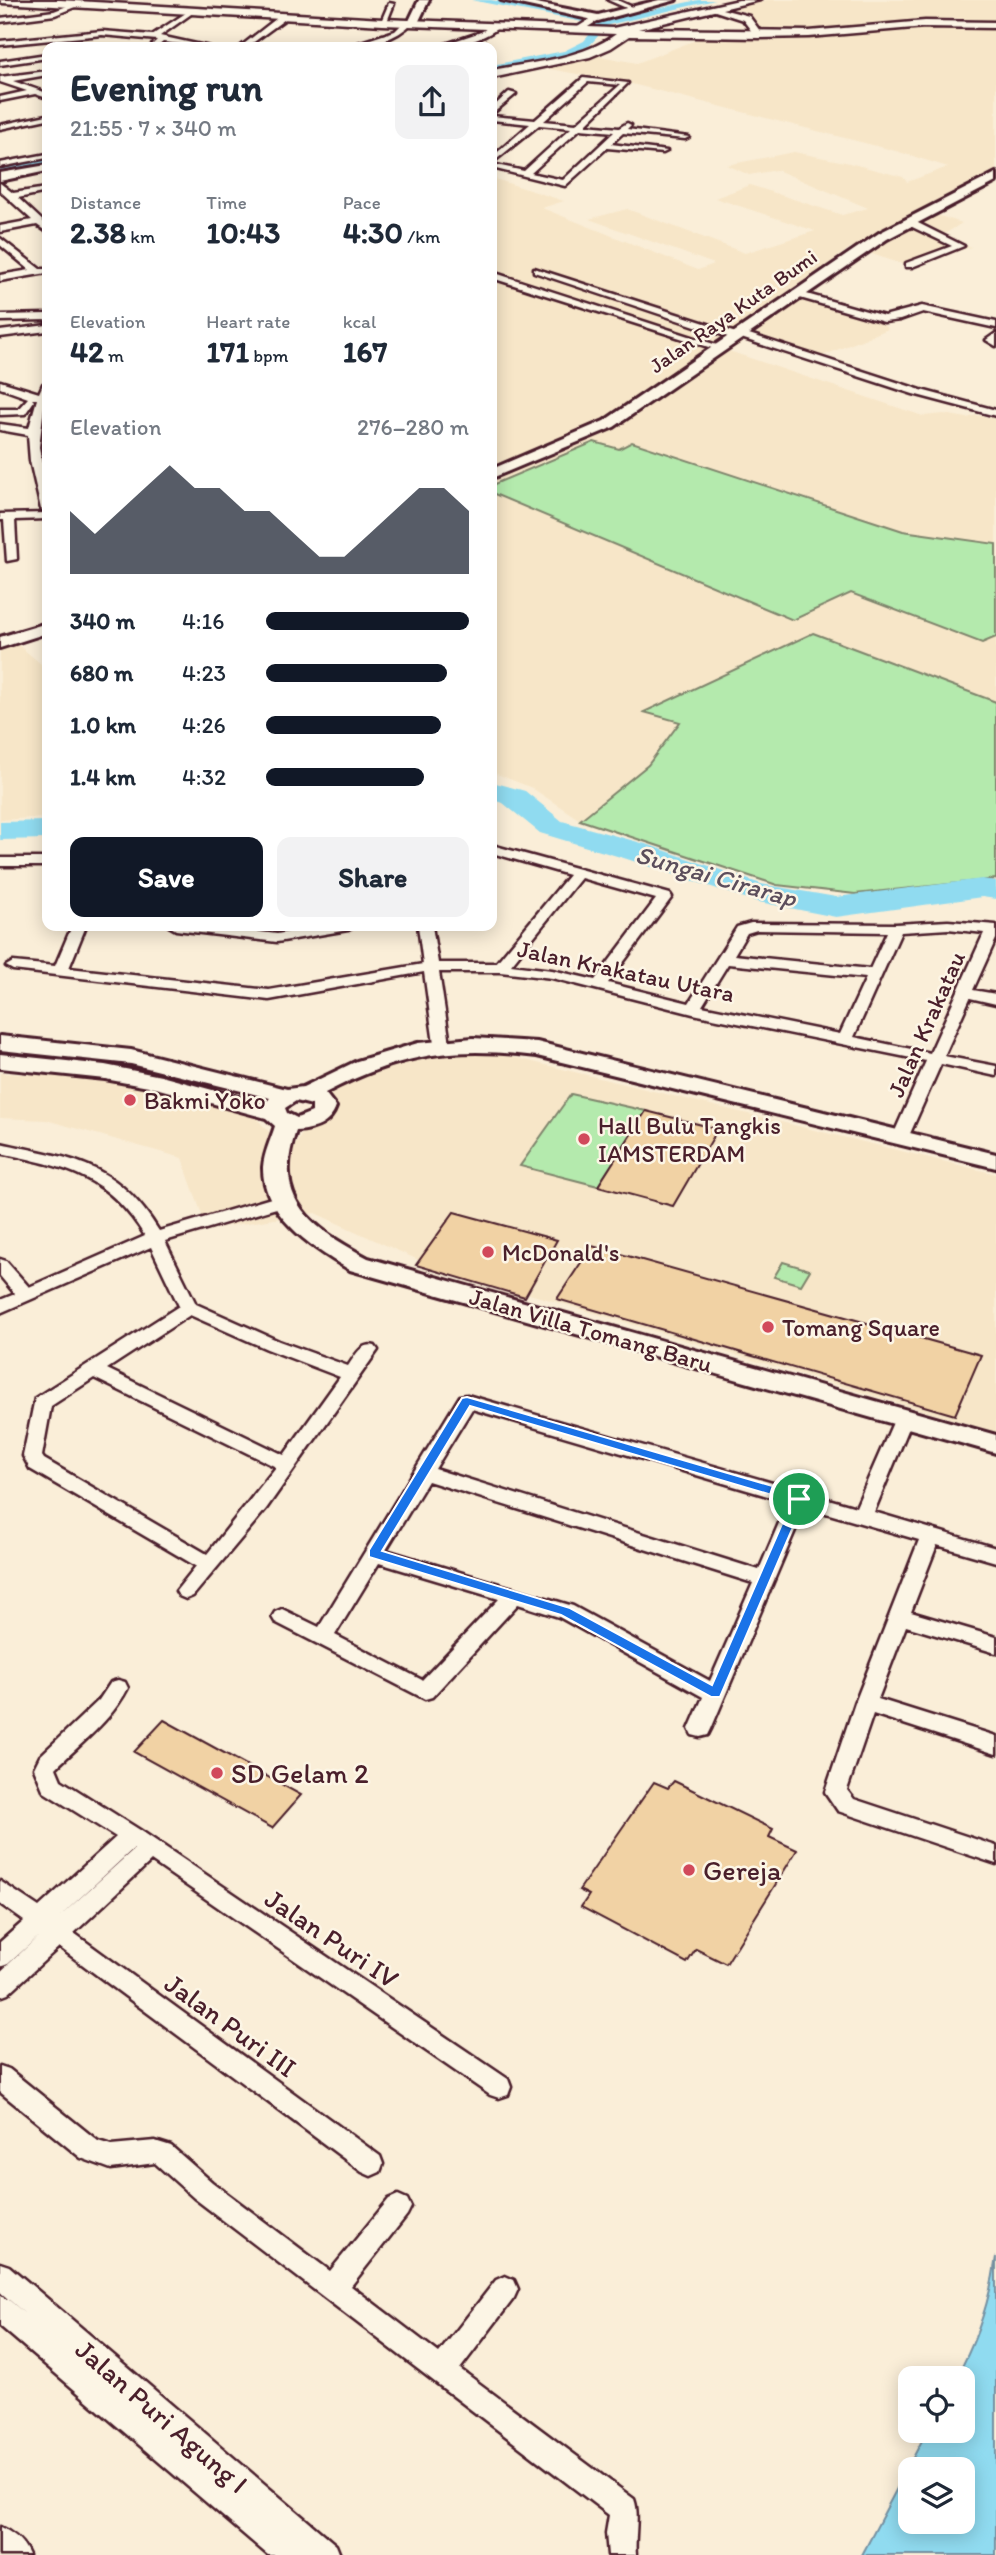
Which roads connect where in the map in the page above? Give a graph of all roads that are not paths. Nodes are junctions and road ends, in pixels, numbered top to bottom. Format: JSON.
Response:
{"nodes":[{"id":1,"x":2,"y":0,"type":"edge"},
{"id":2,"x":506,"y":0,"type":"edge"},
{"id":3,"x":611,"y":0,"type":"edge"},
{"id":4,"x":671,"y":0,"type":"edge"},
{"id":5,"x":754,"y":0,"type":"edge"},
{"id":6,"x":424,"y":1,"type":"edge"},
{"id":7,"x":78,"y":4,"type":"junction"},
{"id":8,"x":391,"y":4,"type":"dead end"},
{"id":9,"x":633,"y":9,"type":"junction"},
{"id":10,"x":714,"y":9,"type":"junction"},
{"id":11,"x":192,"y":11,"type":"junction"},
{"id":12,"x":284,"y":17,"type":"junction"},
{"id":13,"x":15,"y":19,"type":"junction"},
{"id":14,"x":596,"y":19,"type":"junction"},
{"id":15,"x":0,"y":20,"type":"edge"},
{"id":16,"x":383,"y":22,"type":"junction"},
{"id":17,"x":411,"y":23,"type":"junction"},
{"id":18,"x":996,"y":25,"type":"edge"},
{"id":19,"x":23,"y":26,"type":"dead end"},
{"id":20,"x":495,"y":27,"type":"junction"},
{"id":21,"x":38,"y":29,"type":"dead end"},
{"id":22,"x":578,"y":32,"type":"junction"},
{"id":23,"x":619,"y":32,"type":"junction"},
{"id":24,"x":759,"y":35,"type":"junction"},
{"id":25,"x":43,"y":38,"type":"junction"},
{"id":26,"x":159,"y":38,"type":"junction"},
{"id":27,"x":48,"y":42,"type":"edge"},
{"id":28,"x":156,"y":42,"type":"edge"},
{"id":29,"x":180,"y":42,"type":"edge"},
{"id":30,"x":250,"y":42,"type":"edge"},
{"id":31,"x":367,"y":42,"type":"edge"},
{"id":32,"x":457,"y":42,"type":"edge"},
{"id":33,"x":0,"y":43,"type":"edge"},
{"id":34,"x":540,"y":50,"type":"dead end"},
{"id":35,"x":42,"y":57,"type":"edge"},
{"id":36,"x":497,"y":60,"type":"edge"},
{"id":37,"x":0,"y":63,"type":"edge"},
{"id":38,"x":497,"y":73,"type":"edge"},
{"id":39,"x":42,"y":74,"type":"edge"},
{"id":40,"x":1,"y":80,"type":"edge"},
{"id":41,"x":35,"y":92,"type":"junction"},
{"id":42,"x":42,"y":94,"type":"edge"},
{"id":43,"x":512,"y":94,"type":"dead end"},
{"id":44,"x":0,"y":99,"type":"edge"},
{"id":45,"x":497,"y":111,"type":"edge"},
{"id":46,"x":42,"y":118,"type":"edge"},
{"id":47,"x":497,"y":118,"type":"edge"},
{"id":48,"x":534,"y":122,"type":"junction"},
{"id":49,"x":629,"y":122,"type":"dead end"},
{"id":50,"x":0,"y":127,"type":"edge"},
{"id":51,"x":578,"y":127,"type":"junction"},
{"id":52,"x":621,"y":131,"type":"junction"},
{"id":53,"x":685,"y":137,"type":"dead end"},
{"id":54,"x":607,"y":146,"type":"junction"},
{"id":55,"x":663,"y":151,"type":"dead end"},
{"id":56,"x":42,"y":157,"type":"edge"},
{"id":57,"x":497,"y":158,"type":"edge"},
{"id":58,"x":0,"y":165,"type":"edge"},
{"id":59,"x":497,"y":165,"type":"edge"},
{"id":60,"x":42,"y":169,"type":"edge"},
{"id":61,"x":524,"y":176,"type":"junction"},
{"id":62,"x":0,"y":177,"type":"edge"},
{"id":63,"x":996,"y":177,"type":"edge"},
{"id":64,"x":0,"y":186,"type":"edge"},
{"id":65,"x":42,"y":191,"type":"edge"},
{"id":66,"x":12,"y":196,"type":"junction"},
{"id":67,"x":42,"y":215,"type":"edge"},
{"id":68,"x":34,"y":219,"type":"junction"},
{"id":69,"x":909,"y":222,"type":"junction"},
{"id":70,"x":42,"y":225,"type":"edge"},
{"id":71,"x":0,"y":229,"type":"edge"},
{"id":72,"x":0,"y":241,"type":"edge"},
{"id":73,"x":909,"y":265,"type":"dead end"},
{"id":74,"x":42,"y":270,"type":"edge"},
{"id":75,"x":537,"y":270,"type":"dead end"},
{"id":76,"x":42,"y":271,"type":"edge"},
{"id":77,"x":497,"y":277,"type":"edge"},
{"id":78,"x":0,"y":278,"type":"edge"},
{"id":79,"x":796,"y":294,"type":"junction"},
{"id":80,"x":996,"y":314,"type":"edge"},
{"id":81,"x":42,"y":317,"type":"edge"},
{"id":82,"x":0,"y":318,"type":"edge"},
{"id":83,"x":982,"y":320,"type":"junction"},
{"id":84,"x":996,"y":325,"type":"edge"},
{"id":85,"x":42,"y":329,"type":"edge"},
{"id":86,"x":0,"y":334,"type":"edge"},
{"id":87,"x":739,"y":335,"type":"junction"},
{"id":88,"x":996,"y":336,"type":"edge"},
{"id":89,"x":996,"y":342,"type":"edge"},
{"id":90,"x":721,"y":348,"type":"junction"},
{"id":91,"x":0,"y":384,"type":"edge"},
{"id":92,"x":42,"y":392,"type":"edge"},
{"id":93,"x":42,"y":400,"type":"edge"},
{"id":94,"x":29,"y":401,"type":"dead end"},
{"id":95,"x":0,"y":412,"type":"edge"},
{"id":96,"x":995,"y":412,"type":"edge"},
{"id":97,"x":0,"y":427,"type":"edge"},
{"id":98,"x":32,"y":432,"type":"junction"},
{"id":99,"x":42,"y":461,"type":"edge"},
{"id":100,"x":497,"y":472,"type":"edge"},
{"id":101,"x":42,"y":516,"type":"edge"},
{"id":102,"x":4,"y":517,"type":"edge"},
{"id":103,"x":11,"y":559,"type":"dead end"},
{"id":104,"x":42,"y":630,"type":"edge"},
{"id":105,"x":0,"y":643,"type":"edge"},
{"id":106,"x":497,"y":850,"type":"edge"},
{"id":107,"x":42,"y":862,"type":"edge"},
{"id":108,"x":0,"y":863,"type":"edge"},
{"id":109,"x":578,"y":873,"type":"junction"},
{"id":110,"x":895,"y":928,"type":"junction"},
{"id":111,"x":995,"y":930,"type":"edge"},
{"id":112,"x":77,"y":931,"type":"edge"},
{"id":113,"x":218,"y":931,"type":"edge"},
{"id":114,"x":318,"y":931,"type":"edge"},
{"id":115,"x":427,"y":931,"type":"edge"},
{"id":116,"x":725,"y":958,"type":"junction"},
{"id":117,"x":13,"y":966,"type":"dead end"},
{"id":118,"x":429,"y":967,"type":"junction"},
{"id":119,"x":500,"y":968,"type":"junction"},
{"id":120,"x":60,"y":971,"type":"junction"},
{"id":121,"x":876,"y":974,"type":"junction"},
{"id":122,"x":598,"y":987,"type":"junction"},
{"id":123,"x":965,"y":993,"type":"junction"},
{"id":124,"x":996,"y":999,"type":"edge"},
{"id":125,"x":693,"y":1009,"type":"junction"},
{"id":126,"x":846,"y":1039,"type":"junction"},
{"id":127,"x":0,"y":1043,"type":"edge"},
{"id":128,"x":442,"y":1044,"type":"junction"},
{"id":129,"x":936,"y":1057,"type":"junction"},
{"id":130,"x":0,"y":1061,"type":"edge"},
{"id":131,"x":996,"y":1071,"type":"edge"},
{"id":132,"x":288,"y":1107,"type":"junction"},
{"id":133,"x":900,"y":1138,"type":"junction"},
{"id":134,"x":0,"y":1148,"type":"edge"},
{"id":135,"x":996,"y":1161,"type":"edge"},
{"id":136,"x":284,"y":1200,"type":"junction"},
{"id":137,"x":156,"y":1238,"type":"junction"},
{"id":138,"x":0,"y":1265,"type":"edge"},
{"id":139,"x":26,"y":1295,"type":"junction"},
{"id":140,"x":0,"y":1307,"type":"edge"},
{"id":141,"x":189,"y":1308,"type":"junction"},
{"id":142,"x":369,"y":1350,"type":"dead end"},
{"id":143,"x":93,"y":1370,"type":"junction"},
{"id":144,"x":351,"y":1374,"type":"junction"},
{"id":145,"x":904,"y":1418,"type":"junction"},
{"id":146,"x":996,"y":1444,"type":"edge"},
{"id":147,"x":288,"y":1465,"type":"junction"},
{"id":148,"x":423,"y":1472,"type":"junction"},
{"id":149,"x":799,"y":1499,"type":"junction"},
{"id":150,"x":862,"y":1517,"type":"junction"},
{"id":151,"x":930,"y":1537,"type":"junction"},
{"id":152,"x":374,"y":1554,"type":"junction"},
{"id":153,"x":996,"y":1555,"type":"edge"},
{"id":154,"x":210,"y":1565,"type":"junction"},
{"id":155,"x":765,"y":1579,"type":"junction"},
{"id":156,"x":186,"y":1591,"type":"dead end"},
{"id":157,"x":514,"y":1596,"type":"junction"},
{"id":158,"x":900,"y":1616,"type":"junction"},
{"id":159,"x":282,"y":1617,"type":"dead end"},
{"id":160,"x":322,"y":1639,"type":"junction"},
{"id":161,"x":996,"y":1645,"type":"edge"},
{"id":162,"x":118,"y":1688,"type":"dead end"},
{"id":163,"x":715,"y":1693,"type":"junction"},
{"id":164,"x":866,"y":1703,"type":"junction"},
{"id":165,"x":700,"y":1729,"type":"dead end"},
{"id":166,"x":996,"y":1745,"type":"edge"},
{"id":167,"x":141,"y":1843,"type":"junction"},
{"id":168,"x":996,"y":1856,"type":"edge"},
{"id":169,"x":0,"y":1891,"type":"edge"},
{"id":170,"x":47,"y":1927,"type":"junction"},
{"id":171,"x":0,"y":1956,"type":"edge"},
{"id":172,"x":0,"y":1987,"type":"edge"},
{"id":173,"x":0,"y":2077,"type":"edge"},
{"id":174,"x":499,"y":2087,"type":"dead end"},
{"id":175,"x":371,"y":2164,"type":"dead end"},
{"id":176,"x":398,"y":2207,"type":"dead end"},
{"id":177,"x":0,"y":2276,"type":"edge"},
{"id":178,"x":333,"y":2288,"type":"junction"},
{"id":179,"x":505,"y":2289,"type":"dead end"},
{"id":180,"x":0,"y":2309,"type":"edge"},
{"id":181,"x":442,"y":2371,"type":"junction"},
{"id":182,"x":208,"y":2471,"type":"junction"},
{"id":183,"x":0,"y":2541,"type":"edge"},
{"id":184,"x":15,"y":2555,"type":"edge"},
{"id":185,"x":290,"y":2555,"type":"edge"},
{"id":186,"x":326,"y":2555,"type":"edge"},
{"id":187,"x":622,"y":2555,"type":"edge"}],
"edges":[{"from":1,"to":7,"type":"main road"},
{"from":2,"to":14,"type":"street"},
{"from":3,"to":9,"type":"street"},
{"from":4,"to":9,"type":"street"},
{"from":5,"to":10,"type":"main road"},
{"from":6,"to":17,"type":"street"},
{"from":7,"to":11,"type":"main road"},
{"from":7,"to":13,"type":"street"},
{"from":8,"to":16,"type":"street"},
{"from":9,"to":14,"type":"street"},
{"from":10,"to":23,"type":"main road"},
{"from":10,"to":24,"type":"street"},
{"from":11,"to":12,"type":"main road"},
{"from":11,"to":26,"type":"street"},
{"from":12,"to":16,"type":"main road"},
{"from":12,"to":30,"type":"street"},
{"from":13,"to":15,"type":"street"},
{"from":13,"to":19,"type":"street"},
{"from":14,"to":22,"type":"street"},
{"from":16,"to":17,"type":"main road"},
{"from":17,"to":20,"type":"main road"},
{"from":17,"to":31,"type":"street"},
{"from":18,"to":24,"type":"main road"},
{"from":20,"to":22,"type":"main road"},
{"from":20,"to":32,"type":"street"},
{"from":21,"to":25,"type":"street"},
{"from":22,"to":23,"type":"main road"},
{"from":23,"to":24,"type":"main road"},
{"from":23,"to":38,"type":"main road"},
{"from":25,"to":26,"type":"street"},
{"from":25,"to":27,"type":"street"},
{"from":25,"to":33,"type":"street"},
{"from":26,"to":28,"type":"street"},
{"from":26,"to":29,"type":"street"},
{"from":34,"to":36,"type":"main road"},
{"from":35,"to":37,"type":"street"},
{"from":39,"to":40,"type":"street"},
{"from":40,"to":41,"type":"street"},
{"from":41,"to":42,"type":"street"},
{"from":41,"to":44,"type":"street"},
{"from":43,"to":45,"type":"street"},
{"from":46,"to":50,"type":"street"},
{"from":47,"to":48,"type":"street"},
{"from":48,"to":51,"type":"street"},
{"from":48,"to":51,"type":"street"},
{"from":48,"to":57,"type":"street"},
{"from":49,"to":52,"type":"street"},
{"from":51,"to":52,"type":"street"},
{"from":51,"to":61,"type":"street"},
{"from":52,"to":53,"type":"street"},
{"from":52,"to":54,"type":"street"},
{"from":54,"to":55,"type":"street"},
{"from":54,"to":61,"type":"street"},
{"from":56,"to":58,"type":"street"},
{"from":59,"to":61,"type":"street"},
{"from":60,"to":62,"type":"street"},
{"from":63,"to":69,"type":"street","name":"Jalan Raya Kuta Bumi"},
{"from":64,"to":66,"type":"street"},
{"from":65,"to":66,"type":"street"},
{"from":66,"to":68,"type":"street"},
{"from":67,"to":68,"type":"street"},
{"from":68,"to":70,"type":"street"},
{"from":68,"to":71,"type":"street"},
{"from":69,"to":73,"type":"street"},
{"from":69,"to":79,"type":"street","name":"Jalan Raya Kuta Bumi"},
{"from":72,"to":74,"type":"street"},
{"from":75,"to":87,"type":"street"},
{"from":76,"to":78,"type":"street"},
{"from":77,"to":90,"type":"street"},
{"from":79,"to":83,"type":"street"},
{"from":79,"to":87,"type":"street","name":"Jalan Raya Kuta Bumi"},
{"from":80,"to":83,"type":"street"},
{"from":81,"to":82,"type":"street"},
{"from":83,"to":84,"type":"street"},
{"from":85,"to":86,"type":"street"},
{"from":87,"to":90,"type":"street","name":"Jalan Raya Kuta Bumi"},
{"from":87,"to":96,"type":"street"},
{"from":88,"to":89,"type":"street"},
{"from":90,"to":100,"type":"street","name":"Jalan Raya Kuta Bumi"},
{"from":91,"to":92,"type":"street"},
{"from":93,"to":98,"type":"street"},
{"from":94,"to":95,"type":"street"},
{"from":97,"to":98,"type":"street"},
{"from":98,"to":99,"type":"street"},
{"from":101,"to":102,"type":"street"},
{"from":102,"to":103,"type":"street"},
{"from":104,"to":105,"type":"street"},
{"from":106,"to":109,"type":"street"},
{"from":107,"to":108,"type":"street"},
{"from":109,"to":119,"type":"street"},
{"from":109,"to":122,"type":"street"},
{"from":110,"to":111,"type":"street"},
{"from":110,"to":116,"type":"street"},
{"from":110,"to":121,"type":"street"},
{"from":111,"to":123,"type":"street","name":"Jalan Krakatau"},
{"from":112,"to":120,"type":"street"},
{"from":113,"to":114,"type":"street"},
{"from":115,"to":118,"type":"street"},
{"from":116,"to":121,"type":"street"},
{"from":116,"to":125,"type":"street"},
{"from":117,"to":120,"type":"street","name":"Jalan Krakatau Utara"},
{"from":118,"to":119,"type":"street","name":"Jalan Krakatau Utara"},
{"from":118,"to":120,"type":"street","name":"Jalan Krakatau Utara"},
{"from":118,"to":128,"type":"street"},
{"from":119,"to":122,"type":"street","name":"Jalan Krakatau Utara"},
{"from":121,"to":126,"type":"street"},
{"from":122,"to":125,"type":"street","name":"Jalan Krakatau Utara"},
{"from":123,"to":124,"type":"street"},
{"from":123,"to":129,"type":"street","name":"Jalan Krakatau"},
{"from":125,"to":126,"type":"street","name":"Jalan Krakatau Utara"},
{"from":126,"to":129,"type":"street","name":"Jalan Krakatau Utara"},
{"from":127,"to":132,"type":"street"},
{"from":128,"to":132,"type":"street"},
{"from":128,"to":133,"type":"street"},
{"from":129,"to":131,"type":"street","name":"Jalan Krakatau Utara"},
{"from":129,"to":133,"type":"street","name":"Jalan Krakatau"},
{"from":130,"to":132,"type":"street"},
{"from":132,"to":136,"type":"street","name":"Jalan Villa Tomang Baru"},
{"from":133,"to":135,"type":"street"},
{"from":134,"to":137,"type":"street"},
{"from":136,"to":137,"type":"street"},
{"from":136,"to":145,"type":"street","name":"Jalan Villa Tomang Baru"},
{"from":137,"to":139,"type":"street"},
{"from":137,"to":141,"type":"street"},
{"from":138,"to":139,"type":"street"},
{"from":139,"to":140,"type":"street"},
{"from":141,"to":143,"type":"street"},
{"from":141,"to":144,"type":"street"},
{"from":142,"to":144,"type":"street"},
{"from":143,"to":147,"type":"street"},
{"from":143,"to":154,"type":"street"},
{"from":144,"to":147,"type":"street"},
{"from":145,"to":146,"type":"street","name":"Jalan Villa Tomang Baru"},
{"from":145,"to":150,"type":"street"},
{"from":147,"to":154,"type":"street"},
{"from":148,"to":149,"type":"street"},
{"from":148,"to":152,"type":"street"},
{"from":148,"to":155,"type":"street"},
{"from":149,"to":150,"type":"street"},
{"from":149,"to":155,"type":"street"},
{"from":150,"to":151,"type":"street"},
{"from":151,"to":153,"type":"street"},
{"from":151,"to":158,"type":"street"},
{"from":152,"to":157,"type":"street"},
{"from":152,"to":160,"type":"street"},
{"from":154,"to":156,"type":"street"},
{"from":155,"to":163,"type":"street"},
{"from":157,"to":160,"type":"street"},
{"from":157,"to":163,"type":"street"},
{"from":158,"to":161,"type":"street"},
{"from":158,"to":164,"type":"street"},
{"from":159,"to":160,"type":"street"},
{"from":162,"to":167,"type":"street"},
{"from":163,"to":165,"type":"street"},
{"from":164,"to":166,"type":"street"},
{"from":164,"to":168,"type":"street"},
{"from":167,"to":170,"type":"street"},
{"from":167,"to":174,"type":"street","name":"Jalan Puri IV"},
{"from":169,"to":170,"type":"street","name":"Jalan Puri III"},
{"from":170,"to":171,"type":"street"},
{"from":170,"to":172,"type":"street"},
{"from":170,"to":175,"type":"street","name":"Jalan Puri III"},
{"from":173,"to":178,"type":"street"},
{"from":176,"to":178,"type":"street"},
{"from":177,"to":182,"type":"street","name":"Jalan Puri Agung I"},
{"from":178,"to":181,"type":"street"},
{"from":179,"to":181,"type":"street"},
{"from":180,"to":182,"type":"street","name":"Jalan Puri Agung I"},
{"from":181,"to":187,"type":"street"},
{"from":182,"to":185,"type":"street","name":"Jalan Puri Agung I"},
{"from":182,"to":186,"type":"street","name":"Jalan Puri Agung I"},
{"from":183,"to":184,"type":"street"}]}
